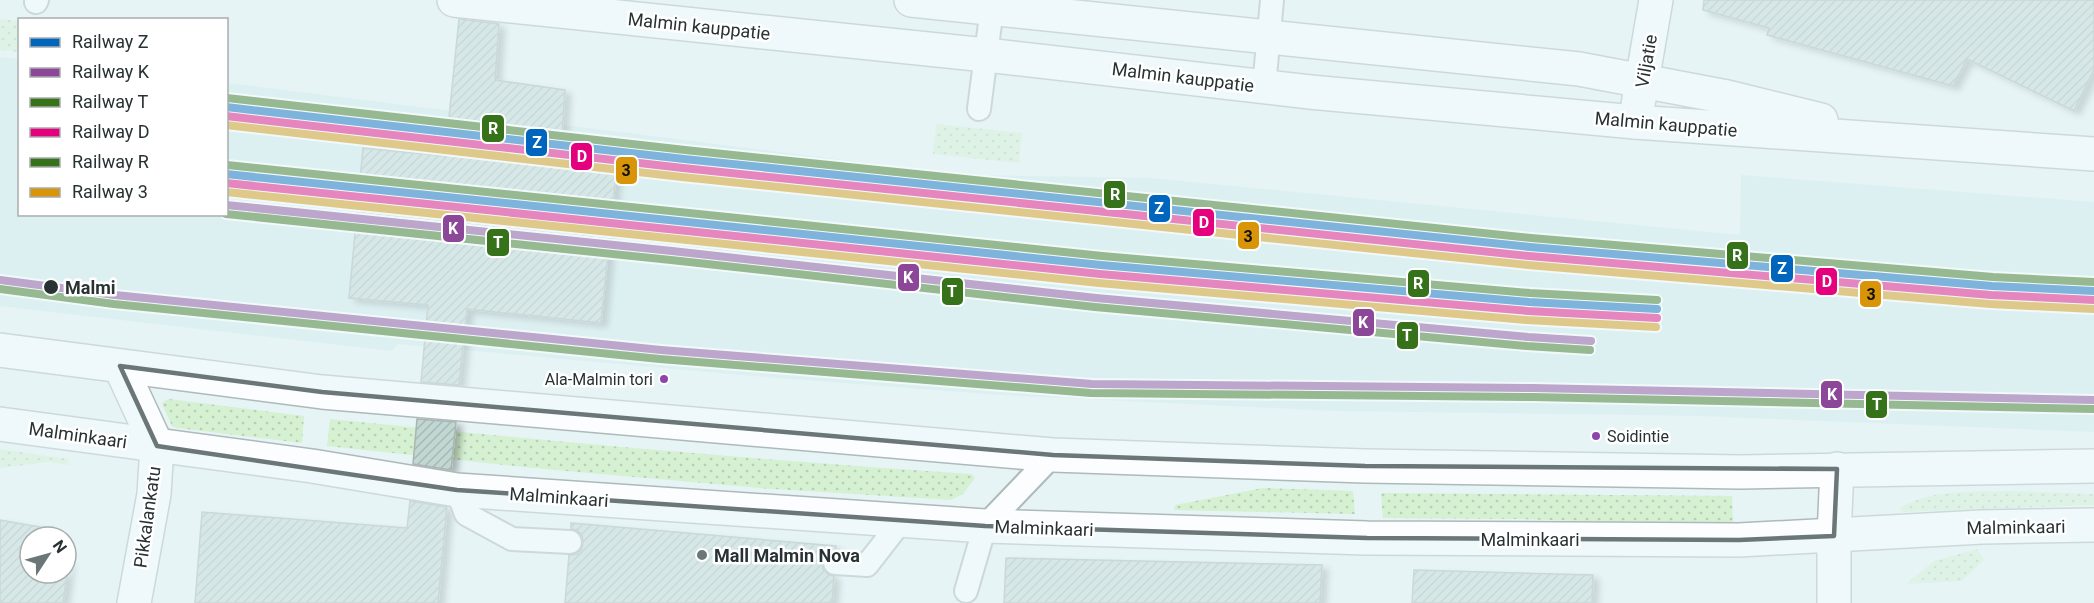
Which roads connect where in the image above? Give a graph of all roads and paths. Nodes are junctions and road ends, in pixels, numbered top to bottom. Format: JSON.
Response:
{"nodes":[{"id":1,"x":454,"y":0,"type":"edge"},
{"id":2,"x":911,"y":0,"type":"edge"},
{"id":3,"x":1272,"y":0,"type":"edge"},
{"id":4,"x":1656,"y":0,"type":"edge"},
{"id":5,"x":993,"y":5,"type":"edge"},
{"id":6,"x":1268,"y":37,"type":"junction"},
{"id":7,"x":986,"y":55,"type":"junction"},
{"id":8,"x":1642,"y":80,"type":"junction"},
{"id":9,"x":1264,"y":87,"type":"junction"},
{"id":10,"x":980,"y":109,"type":"dead end"},
{"id":11,"x":1635,"y":122,"type":"junction"},
{"id":12,"x":1913,"y":142,"type":"junction"},
{"id":13,"x":2094,"y":154,"type":"edge"},
{"id":14,"x":0,"y":350,"type":"edge"},
{"id":15,"x":120,"y":366,"type":"junction"},
{"id":16,"x":0,"y":424,"type":"edge"},
{"id":17,"x":157,"y":446,"type":"junction"},
{"id":18,"x":1053,"y":455,"type":"junction"},
{"id":19,"x":2094,"y":465,"type":"edge"},
{"id":20,"x":1837,"y":469,"type":"junction"},
{"id":21,"x":457,"y":490,"type":"junction"},
{"id":22,"x":902,"y":520,"type":"junction"},
{"id":23,"x":2094,"y":525,"type":"edge"},
{"id":24,"x":985,"y":526,"type":"junction"},
{"id":25,"x":1834,"y":536,"type":"junction"},
{"id":26,"x":570,"y":542,"type":"dead end"},
{"id":27,"x":835,"y":564,"type":"dead end"},
{"id":28,"x":966,"y":591,"type":"dead end"},
{"id":29,"x":134,"y":603,"type":"edge"},
{"id":30,"x":1834,"y":603,"type":"edge"}],
"edges":[{"from":1,"to":7,"type":"main road","name":"Malmin kauppatie"},
{"from":2,"to":5,"type":"main road","name":"Malmin kauppatie"},
{"from":3,"to":6,"type":"lane"},
{"from":4,"to":8,"type":"main road","name":"Viljatie"},
{"from":5,"to":6,"type":"main road","name":"Malmin kauppatie"},
{"from":5,"to":7,"type":"lane"},
{"from":6,"to":8,"type":"main road","name":"Malmin kauppatie"},
{"from":6,"to":9,"type":"lane"},
{"from":7,"to":9,"type":"main road","name":"Malmin kauppatie"},
{"from":7,"to":10,"type":"lane"},
{"from":8,"to":11,"type":"main road","name":"Viljatie"},
{"from":8,"to":12,"type":"main road","name":"Malmin kauppatie"},
{"from":9,"to":11,"type":"main road","name":"Malmin kauppatie"},
{"from":11,"to":12,"type":"main road","name":"Malmin kauppatie"},
{"from":12,"to":13,"type":"main road","name":"Malmin kauppatie"},
{"from":14,"to":15,"type":"main road"},
{"from":15,"to":17,"type":"main road","name":"Pikkalankatu"},
{"from":15,"to":18,"type":"main road"},
{"from":16,"to":17,"type":"main road","name":"Malminkaari"},
{"from":17,"to":21,"type":"main road","name":"Malminkaari"},
{"from":17,"to":29,"type":"main road","name":"Pikkalankatu"},
{"from":18,"to":20,"type":"main road"},
{"from":18,"to":24,"type":"lane"},
{"from":19,"to":20,"type":"main road"},
{"from":20,"to":25,"type":"main road"},
{"from":21,"to":22,"type":"main road","name":"Malminkaari"},
{"from":21,"to":26,"type":"lane"},
{"from":22,"to":24,"type":"main road","name":"Malminkaari"},
{"from":22,"to":27,"type":"lane"},
{"from":23,"to":25,"type":"main road","name":"Malminkaari"},
{"from":24,"to":25,"type":"main road","name":"Malminkaari"},
{"from":24,"to":28,"type":"lane"},
{"from":25,"to":30,"type":"main road"}]}
